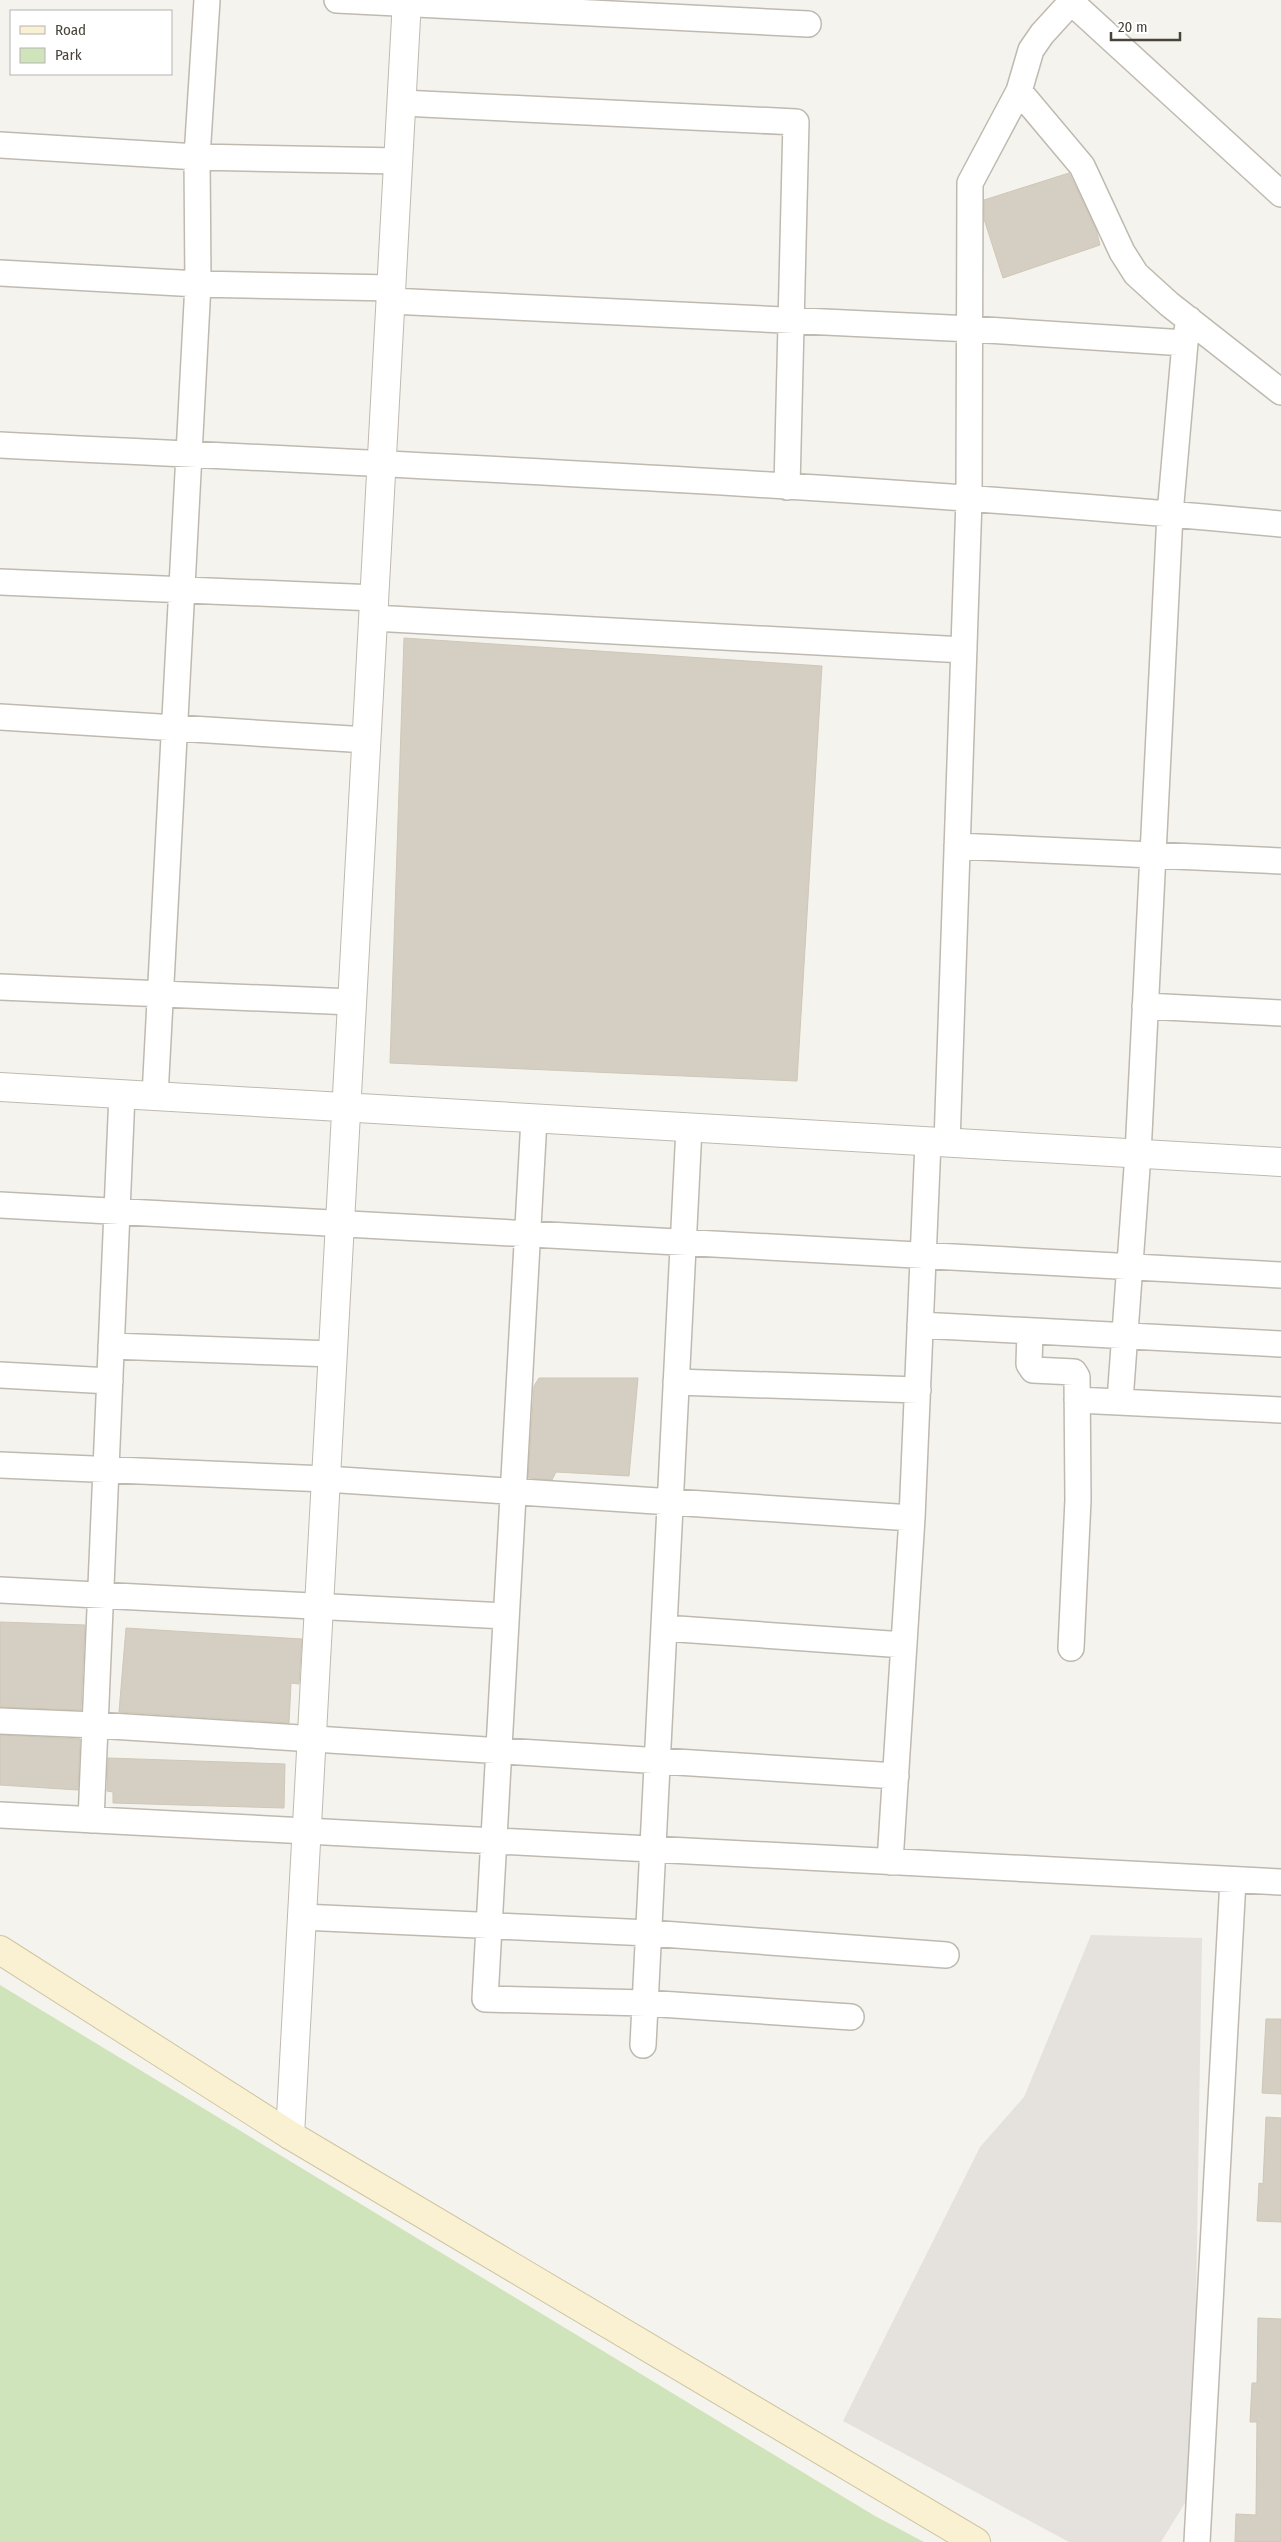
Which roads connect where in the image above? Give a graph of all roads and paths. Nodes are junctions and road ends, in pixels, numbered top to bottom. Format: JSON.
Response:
{"nodes":[{"id":1,"x":207,"y":0,"type":"edge"},
{"id":2,"x":338,"y":0,"type":"edge"},
{"id":3,"x":1071,"y":1,"type":"edge"},
{"id":4,"x":407,"y":2,"type":"edge"},
{"id":5,"x":808,"y":24,"type":"dead end"},
{"id":6,"x":1019,"y":91,"type":"junction"},
{"id":7,"x":402,"y":103,"type":"junction"},
{"id":8,"x":0,"y":145,"type":"edge"},
{"id":9,"x":198,"y":157,"type":"junction"},
{"id":10,"x":398,"y":162,"type":"junction"},
{"id":11,"x":1281,"y":194,"type":"edge"},
{"id":12,"x":0,"y":273,"type":"edge"},
{"id":13,"x":198,"y":284,"type":"junction"},
{"id":14,"x":391,"y":295,"type":"junction"},
{"id":15,"x":791,"y":322,"type":"junction"},
{"id":16,"x":971,"y":329,"type":"junction"},
{"id":17,"x":1187,"y":331,"type":"junction"},
{"id":18,"x":1281,"y":392,"type":"edge"},
{"id":19,"x":0,"y":445,"type":"edge"},
{"id":20,"x":189,"y":454,"type":"junction"},
{"id":21,"x":382,"y":464,"type":"junction"},
{"id":22,"x":788,"y":487,"type":"junction"},
{"id":23,"x":969,"y":500,"type":"junction"},
{"id":24,"x":1170,"y":514,"type":"junction"},
{"id":25,"x":1281,"y":524,"type":"edge"},
{"id":26,"x":0,"y":582,"type":"edge"},
{"id":27,"x":182,"y":588,"type":"junction"},
{"id":28,"x":374,"y":608,"type":"junction"},
{"id":29,"x":964,"y":650,"type":"junction"},
{"id":30,"x":0,"y":717,"type":"edge"},
{"id":31,"x":175,"y":728,"type":"junction"},
{"id":32,"x":367,"y":740,"type":"junction"},
{"id":33,"x":957,"y":846,"type":"junction"},
{"id":34,"x":1153,"y":854,"type":"junction"},
{"id":35,"x":1281,"y":861,"type":"edge"},
{"id":36,"x":0,"y":987,"type":"edge"},
{"id":37,"x":160,"y":993,"type":"junction"},
{"id":38,"x":352,"y":1002,"type":"junction"},
{"id":39,"x":1145,"y":1006,"type":"junction"},
{"id":40,"x":1281,"y":1013,"type":"edge"},
{"id":41,"x":0,"y":1087,"type":"edge"},
{"id":42,"x":122,"y":1094,"type":"junction"},
{"id":43,"x":155,"y":1096,"type":"junction"},
{"id":44,"x":346,"y":1107,"type":"junction"},
{"id":45,"x":534,"y":1118,"type":"junction"},
{"id":46,"x":689,"y":1128,"type":"junction"},
{"id":47,"x":937,"y":1142,"type":"junction"},
{"id":48,"x":1138,"y":1154,"type":"junction"},
{"id":49,"x":1281,"y":1162,"type":"edge"},
{"id":50,"x":0,"y":1204,"type":"edge"},
{"id":51,"x":117,"y":1210,"type":"junction"},
{"id":52,"x":340,"y":1222,"type":"junction"},
{"id":53,"x":527,"y":1234,"type":"junction"},
{"id":54,"x":683,"y":1243,"type":"junction"},
{"id":55,"x":923,"y":1258,"type":"junction"},
{"id":56,"x":1131,"y":1268,"type":"junction"},
{"id":57,"x":1281,"y":1275,"type":"edge"},
{"id":58,"x":920,"y":1325,"type":"junction"},
{"id":59,"x":1030,"y":1331,"type":"junction"},
{"id":60,"x":1126,"y":1336,"type":"junction"},
{"id":61,"x":1281,"y":1344,"type":"edge"},
{"id":62,"x":111,"y":1346,"type":"junction"},
{"id":63,"x":333,"y":1354,"type":"junction"},
{"id":64,"x":0,"y":1375,"type":"edge"},
{"id":65,"x":110,"y":1381,"type":"junction"},
{"id":66,"x":676,"y":1382,"type":"junction"},
{"id":67,"x":918,"y":1390,"type":"junction"},
{"id":68,"x":1077,"y":1400,"type":"junction"},
{"id":69,"x":1120,"y":1401,"type":"junction"},
{"id":70,"x":1281,"y":1410,"type":"edge"},
{"id":71,"x":0,"y":1464,"type":"edge"},
{"id":72,"x":106,"y":1469,"type":"junction"},
{"id":73,"x":326,"y":1479,"type":"junction"},
{"id":74,"x":512,"y":1492,"type":"junction"},
{"id":75,"x":670,"y":1502,"type":"junction"},
{"id":76,"x":912,"y":1518,"type":"junction"},
{"id":77,"x":0,"y":1590,"type":"edge"},
{"id":78,"x":101,"y":1596,"type":"junction"},
{"id":79,"x":319,"y":1605,"type":"junction"},
{"id":80,"x":505,"y":1616,"type":"junction"},
{"id":81,"x":664,"y":1628,"type":"junction"},
{"id":82,"x":904,"y":1646,"type":"junction"},
{"id":83,"x":1071,"y":1648,"type":"dead end"},
{"id":84,"x":0,"y":1721,"type":"edge"},
{"id":85,"x":96,"y":1725,"type":"junction"},
{"id":86,"x":311,"y":1738,"type":"junction"},
{"id":87,"x":498,"y":1750,"type":"junction"},
{"id":88,"x":657,"y":1761,"type":"junction"},
{"id":89,"x":896,"y":1776,"type":"junction"},
{"id":90,"x":0,"y":1815,"type":"edge"},
{"id":91,"x":91,"y":1820,"type":"junction"},
{"id":92,"x":306,"y":1831,"type":"junction"},
{"id":93,"x":492,"y":1841,"type":"junction"},
{"id":94,"x":653,"y":1849,"type":"junction"},
{"id":95,"x":890,"y":1862,"type":"junction"},
{"id":96,"x":1233,"y":1880,"type":"junction"},
{"id":97,"x":1281,"y":1882,"type":"edge"},
{"id":98,"x":302,"y":1917,"type":"junction"},
{"id":99,"x":488,"y":1924,"type":"junction"},
{"id":100,"x":649,"y":1933,"type":"junction"},
{"id":101,"x":0,"y":1950,"type":"edge"},
{"id":102,"x":946,"y":1955,"type":"dead end"},
{"id":103,"x":645,"y":2003,"type":"junction"},
{"id":104,"x":851,"y":2017,"type":"dead end"},
{"id":105,"x":643,"y":2045,"type":"dead end"},
{"id":106,"x":290,"y":2135,"type":"junction"},
{"id":107,"x":976,"y":2542,"type":"edge"},
{"id":108,"x":1197,"y":2542,"type":"edge"}],
"edges":[{"from":1,"to":9,"type":"street"},
{"from":2,"to":4,"type":"street"},
{"from":3,"to":6,"type":"street"},
{"from":3,"to":11,"type":"street"},
{"from":4,"to":5,"type":"street"},
{"from":4,"to":7,"type":"street"},
{"from":6,"to":16,"type":"street"},
{"from":6,"to":17,"type":"street"},
{"from":7,"to":10,"type":"street"},
{"from":7,"to":15,"type":"street"},
{"from":8,"to":9,"type":"street"},
{"from":9,"to":10,"type":"street"},
{"from":9,"to":13,"type":"street"},
{"from":10,"to":14,"type":"street"},
{"from":12,"to":13,"type":"street"},
{"from":13,"to":14,"type":"street"},
{"from":13,"to":20,"type":"street"},
{"from":14,"to":15,"type":"street"},
{"from":14,"to":21,"type":"street"},
{"from":15,"to":16,"type":"street"},
{"from":15,"to":22,"type":"street"},
{"from":16,"to":17,"type":"street"},
{"from":16,"to":23,"type":"street"},
{"from":17,"to":18,"type":"street"},
{"from":17,"to":24,"type":"street"},
{"from":19,"to":20,"type":"street"},
{"from":20,"to":21,"type":"street"},
{"from":20,"to":27,"type":"street"},
{"from":21,"to":22,"type":"street"},
{"from":21,"to":28,"type":"street"},
{"from":22,"to":23,"type":"street"},
{"from":23,"to":24,"type":"street"},
{"from":23,"to":29,"type":"street"},
{"from":24,"to":25,"type":"street"},
{"from":24,"to":34,"type":"street"},
{"from":26,"to":27,"type":"street"},
{"from":27,"to":28,"type":"street"},
{"from":27,"to":31,"type":"street"},
{"from":28,"to":29,"type":"street"},
{"from":28,"to":32,"type":"street"},
{"from":29,"to":33,"type":"street"},
{"from":30,"to":31,"type":"street"},
{"from":31,"to":32,"type":"street"},
{"from":31,"to":37,"type":"street"},
{"from":32,"to":38,"type":"street"},
{"from":33,"to":34,"type":"street"},
{"from":33,"to":47,"type":"street"},
{"from":34,"to":35,"type":"street"},
{"from":34,"to":39,"type":"street"},
{"from":36,"to":37,"type":"street"},
{"from":37,"to":38,"type":"street"},
{"from":37,"to":43,"type":"street"},
{"from":38,"to":44,"type":"street"},
{"from":39,"to":40,"type":"street"},
{"from":39,"to":48,"type":"street"},
{"from":41,"to":42,"type":"street"},
{"from":42,"to":43,"type":"street"},
{"from":42,"to":51,"type":"street"},
{"from":43,"to":44,"type":"street"},
{"from":44,"to":45,"type":"street"},
{"from":44,"to":52,"type":"street"},
{"from":45,"to":46,"type":"street"},
{"from":45,"to":53,"type":"street"},
{"from":46,"to":47,"type":"street"},
{"from":46,"to":54,"type":"street"},
{"from":47,"to":48,"type":"street"},
{"from":47,"to":55,"type":"street"},
{"from":48,"to":49,"type":"street"},
{"from":48,"to":56,"type":"street"},
{"from":50,"to":51,"type":"street"},
{"from":51,"to":52,"type":"street"},
{"from":51,"to":62,"type":"street"},
{"from":52,"to":53,"type":"street"},
{"from":52,"to":63,"type":"street"},
{"from":53,"to":54,"type":"street"},
{"from":53,"to":74,"type":"street"},
{"from":54,"to":55,"type":"street"},
{"from":54,"to":66,"type":"street"},
{"from":55,"to":56,"type":"street"},
{"from":55,"to":58,"type":"street"},
{"from":56,"to":57,"type":"street"},
{"from":56,"to":60,"type":"street"},
{"from":58,"to":59,"type":"street"},
{"from":58,"to":67,"type":"street"},
{"from":59,"to":60,"type":"street"},
{"from":59,"to":68,"type":"street"},
{"from":60,"to":61,"type":"street"},
{"from":60,"to":69,"type":"street"},
{"from":62,"to":63,"type":"street"},
{"from":62,"to":65,"type":"street"},
{"from":63,"to":73,"type":"street"},
{"from":64,"to":65,"type":"street"},
{"from":65,"to":72,"type":"street"},
{"from":66,"to":67,"type":"street"},
{"from":66,"to":75,"type":"street"},
{"from":67,"to":76,"type":"street"},
{"from":68,"to":69,"type":"street"},
{"from":68,"to":83,"type":"street"},
{"from":69,"to":70,"type":"street"},
{"from":71,"to":72,"type":"street"},
{"from":72,"to":73,"type":"street"},
{"from":72,"to":78,"type":"street"},
{"from":73,"to":74,"type":"street"},
{"from":73,"to":79,"type":"street"},
{"from":74,"to":75,"type":"street"},
{"from":74,"to":80,"type":"street"},
{"from":75,"to":76,"type":"street"},
{"from":75,"to":81,"type":"street"},
{"from":76,"to":82,"type":"street"},
{"from":77,"to":78,"type":"street"},
{"from":78,"to":79,"type":"street"},
{"from":78,"to":85,"type":"street"},
{"from":79,"to":80,"type":"street"},
{"from":79,"to":86,"type":"street"},
{"from":80,"to":87,"type":"street"},
{"from":81,"to":82,"type":"street"},
{"from":81,"to":88,"type":"street"},
{"from":82,"to":89,"type":"street"},
{"from":84,"to":85,"type":"street"},
{"from":85,"to":86,"type":"street"},
{"from":85,"to":91,"type":"street"},
{"from":86,"to":87,"type":"street"},
{"from":86,"to":92,"type":"street"},
{"from":87,"to":88,"type":"street"},
{"from":87,"to":93,"type":"street"},
{"from":88,"to":89,"type":"street"},
{"from":88,"to":94,"type":"street"},
{"from":89,"to":95,"type":"street"},
{"from":90,"to":91,"type":"street"},
{"from":91,"to":92,"type":"street"},
{"from":92,"to":93,"type":"street"},
{"from":92,"to":98,"type":"street"},
{"from":93,"to":94,"type":"street"},
{"from":93,"to":99,"type":"street"},
{"from":94,"to":95,"type":"street"},
{"from":94,"to":100,"type":"street"},
{"from":95,"to":96,"type":"street"},
{"from":96,"to":97,"type":"street"},
{"from":96,"to":108,"type":"street"},
{"from":98,"to":99,"type":"street"},
{"from":98,"to":106,"type":"street"},
{"from":99,"to":100,"type":"street"},
{"from":99,"to":103,"type":"street"},
{"from":100,"to":102,"type":"street"},
{"from":100,"to":103,"type":"street"},
{"from":101,"to":106,"type":"main road"},
{"from":103,"to":104,"type":"street"},
{"from":103,"to":105,"type":"street"},
{"from":106,"to":107,"type":"main road"}]}
